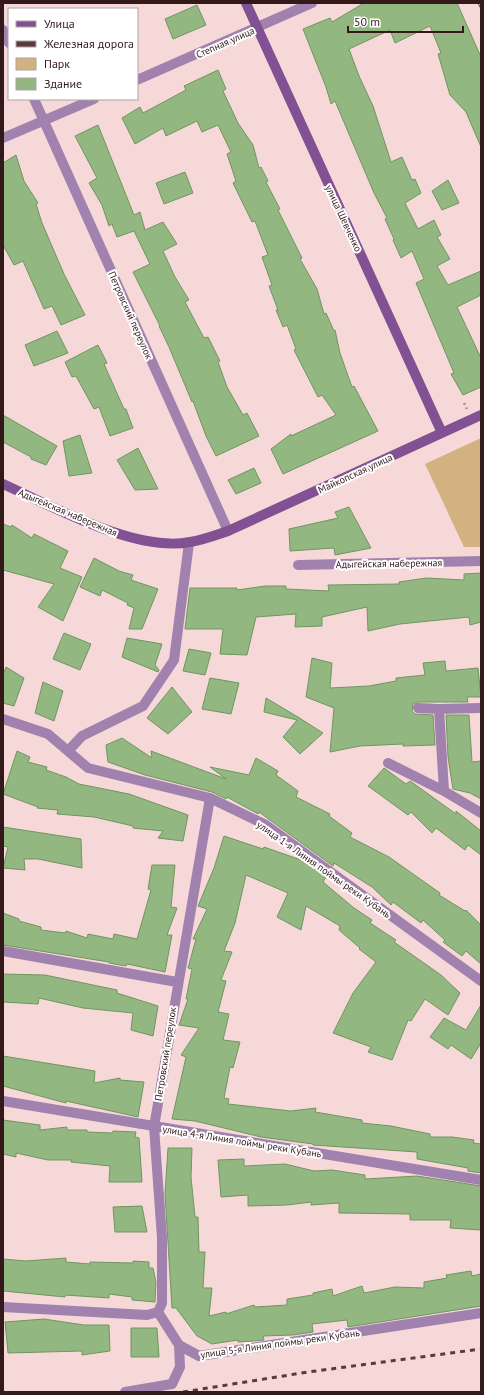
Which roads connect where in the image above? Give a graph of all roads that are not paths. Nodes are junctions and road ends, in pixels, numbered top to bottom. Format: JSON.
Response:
{"nodes":[{"id":1,"x":246,"y":3,"type":"edge"},
{"id":2,"x":312,"y":3,"type":"edge"},
{"id":3,"x":257,"y":27,"type":"junction"},
{"id":4,"x":3,"y":30,"type":"edge"},
{"id":5,"x":8,"y":41,"type":"edge"},
{"id":6,"x":138,"y":80,"type":"edge"},
{"id":7,"x":34,"y":100,"type":"edge"},
{"id":8,"x":92,"y":100,"type":"edge"},
{"id":9,"x":43,"y":121,"type":"junction"},
{"id":10,"x":3,"y":138,"type":"edge"},
{"id":11,"x":481,"y":416,"type":"edge"},
{"id":12,"x":442,"y":433,"type":"junction"},
{"id":13,"x":3,"y":484,"type":"edge"},
{"id":14,"x":228,"y":531,"type":"junction"},
{"id":15,"x":189,"y":543,"type":"junction"},
{"id":16,"x":481,"y":561,"type":"edge"},
{"id":17,"x":298,"y":565,"type":"dead end"},
{"id":18,"x":418,"y":708,"type":"dead end"},
{"id":19,"x":481,"y":708,"type":"edge"},
{"id":20,"x":439,"y":709,"type":"junction"},
{"id":21,"x":3,"y":719,"type":"edge"},
{"id":22,"x":69,"y":750,"type":"junction"},
{"id":23,"x":388,"y":763,"type":"dead end"},
{"id":24,"x":444,"y":791,"type":"junction"},
{"id":25,"x":210,"y":798,"type":"junction"},
{"id":26,"x":481,"y":814,"type":"edge"},
{"id":27,"x":3,"y":951,"type":"edge"},
{"id":28,"x":481,"y":981,"type":"edge"},
{"id":29,"x":177,"y":982,"type":"junction"},
{"id":30,"x":3,"y":1101,"type":"edge"},
{"id":31,"x":154,"y":1127,"type":"junction"},
{"id":32,"x":481,"y":1180,"type":"edge"},
{"id":33,"x":3,"y":1307,"type":"edge"},
{"id":34,"x":158,"y":1312,"type":"junction"},
{"id":35,"x":481,"y":1313,"type":"edge"},
{"id":36,"x":179,"y":1345,"type":"junction"},
{"id":37,"x":125,"y":1392,"type":"edge"}],
"edges":[{"from":1,"to":3,"type":"street","name":"улица Шевченко"},
{"from":2,"to":3,"type":"street","name":"Степная улица"},
{"from":3,"to":6,"type":"street","name":"Степная улица"},
{"from":3,"to":12,"type":"street","name":"улица Шевченко"},
{"from":4,"to":5,"type":"street"},
{"from":7,"to":9,"type":"street","name":"Петровский переулок"},
{"from":8,"to":9,"type":"street"},
{"from":9,"to":10,"type":"street"},
{"from":9,"to":14,"type":"street","name":"Петровский переулок"},
{"from":11,"to":12,"type":"street","name":"Майкопская улица"},
{"from":12,"to":14,"type":"street","name":"Майкопская улица"},
{"from":13,"to":15,"type":"street","name":"Адыгейская набережная"},
{"from":14,"to":15,"type":"street","name":"Адыгейская набережная"},
{"from":15,"to":22,"type":"street"},
{"from":16,"to":17,"type":"street","name":"Адыгейская набережная"},
{"from":18,"to":20,"type":"street"},
{"from":19,"to":20,"type":"street"},
{"from":20,"to":24,"type":"street"},
{"from":21,"to":22,"type":"street","name":"улица 1-я Линия поймы реки Кубань"},
{"from":22,"to":25,"type":"street","name":"улица 1-я Линия поймы реки Кубань"},
{"from":23,"to":24,"type":"street"},
{"from":24,"to":26,"type":"street"},
{"from":25,"to":28,"type":"street","name":"улица 1-я Линия поймы реки Кубань"},
{"from":25,"to":29,"type":"street","name":"Петровский переулок"},
{"from":27,"to":29,"type":"street"},
{"from":29,"to":31,"type":"street","name":"Петровский переулок"},
{"from":30,"to":31,"type":"street","name":"улица 4-я Линия поймы реки Кубань"},
{"from":31,"to":32,"type":"street","name":"улица 4-я Линия поймы реки Кубань"},
{"from":31,"to":34,"type":"street","name":"Петровский переулок"},
{"from":33,"to":34,"type":"street"},
{"from":34,"to":36,"type":"street","name":"улица 5-я Линия поймы реки Кубань"},
{"from":35,"to":36,"type":"street","name":"улица 5-я Линия поймы реки Кубань"},
{"from":36,"to":37,"type":"street"}]}
